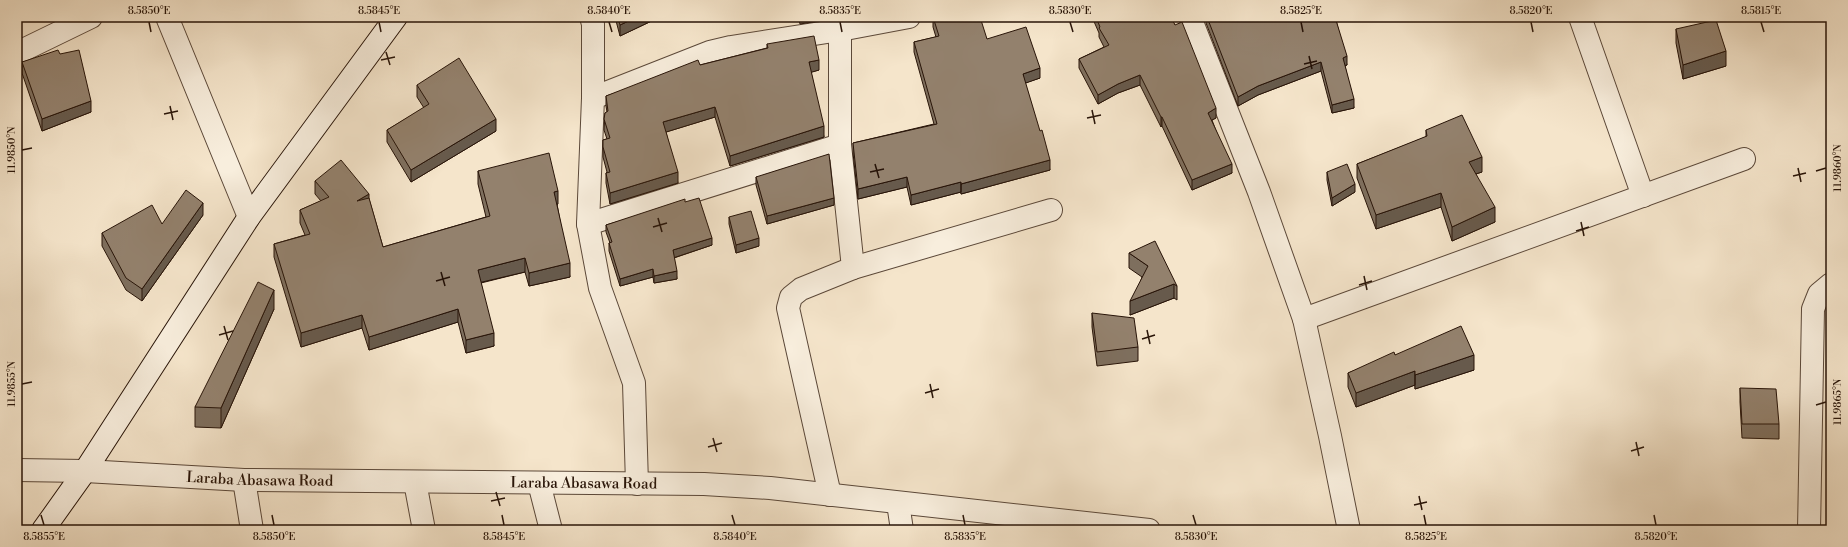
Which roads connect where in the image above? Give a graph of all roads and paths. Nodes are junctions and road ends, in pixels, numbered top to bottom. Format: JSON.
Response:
{"nodes":[{"id":1,"x":91,"y":17,"type":"edge"},
{"id":2,"x":167,"y":17,"type":"edge"},
{"id":3,"x":396,"y":17,"type":"edge"},
{"id":4,"x":591,"y":17,"type":"edge"},
{"id":5,"x":909,"y":17,"type":"edge"},
{"id":6,"x":1190,"y":17,"type":"edge"},
{"id":7,"x":1580,"y":17,"type":"edge"},
{"id":8,"x":835,"y":24,"type":"edge"},
{"id":9,"x":17,"y":53,"type":"edge"},
{"id":10,"x":593,"y":98,"type":"junction"},
{"id":11,"x":840,"y":145,"type":"junction"},
{"id":12,"x":1744,"y":159,"type":"dead end"},
{"id":13,"x":1643,"y":196,"type":"junction"},
{"id":14,"x":1051,"y":210,"type":"dead end"},
{"id":15,"x":249,"y":217,"type":"junction"},
{"id":16,"x":588,"y":224,"type":"junction"},
{"id":17,"x":853,"y":268,"type":"junction"},
{"id":18,"x":1831,"y":284,"type":"edge"},
{"id":19,"x":1304,"y":319,"type":"junction"},
{"id":20,"x":17,"y":470,"type":"edge"},
{"id":21,"x":85,"y":471,"type":"junction"},
{"id":22,"x":244,"y":480,"type":"junction"},
{"id":23,"x":415,"y":482,"type":"junction"},
{"id":24,"x":539,"y":483,"type":"junction"},
{"id":25,"x":637,"y":484,"type":"junction"},
{"id":26,"x":830,"y":495,"type":"junction"},
{"id":27,"x":898,"y":503,"type":"junction"},
{"id":28,"x":43,"y":530,"type":"edge"},
{"id":29,"x":252,"y":530,"type":"edge"},
{"id":30,"x":424,"y":530,"type":"edge"},
{"id":31,"x":551,"y":530,"type":"edge"},
{"id":32,"x":902,"y":530,"type":"edge"},
{"id":33,"x":1149,"y":530,"type":"edge"},
{"id":34,"x":1349,"y":530,"type":"edge"},
{"id":35,"x":1809,"y":530,"type":"edge"}],
"edges":[{"from":1,"to":9,"type":"street"},
{"from":2,"to":15,"type":"street"},
{"from":3,"to":15,"type":"street"},
{"from":4,"to":10,"type":"street"},
{"from":5,"to":8,"type":"street"},
{"from":6,"to":19,"type":"street"},
{"from":7,"to":13,"type":"street"},
{"from":8,"to":10,"type":"street"},
{"from":8,"to":11,"type":"street"},
{"from":10,"to":16,"type":"street"},
{"from":11,"to":16,"type":"street"},
{"from":11,"to":17,"type":"street"},
{"from":12,"to":13,"type":"street"},
{"from":13,"to":19,"type":"street"},
{"from":14,"to":17,"type":"street"},
{"from":15,"to":21,"type":"street"},
{"from":16,"to":25,"type":"street"},
{"from":17,"to":26,"type":"street"},
{"from":18,"to":35,"type":"street"},
{"from":19,"to":34,"type":"street"},
{"from":20,"to":21,"type":"street","name":"Laraba Abasawa Road"},
{"from":21,"to":22,"type":"street","name":"Laraba Abasawa Road"},
{"from":21,"to":28,"type":"street"},
{"from":22,"to":23,"type":"street","name":"Laraba Abasawa Road"},
{"from":22,"to":29,"type":"street"},
{"from":23,"to":24,"type":"street","name":"Laraba Abasawa Road"},
{"from":23,"to":30,"type":"street"},
{"from":24,"to":25,"type":"street","name":"Laraba Abasawa Road"},
{"from":24,"to":31,"type":"street"},
{"from":25,"to":26,"type":"street","name":"Laraba Abasawa Road"},
{"from":26,"to":27,"type":"street","name":"Laraba Abasawa Road"},
{"from":27,"to":32,"type":"street"},
{"from":27,"to":33,"type":"street","name":"Laraba Abasawa Road"}]}
